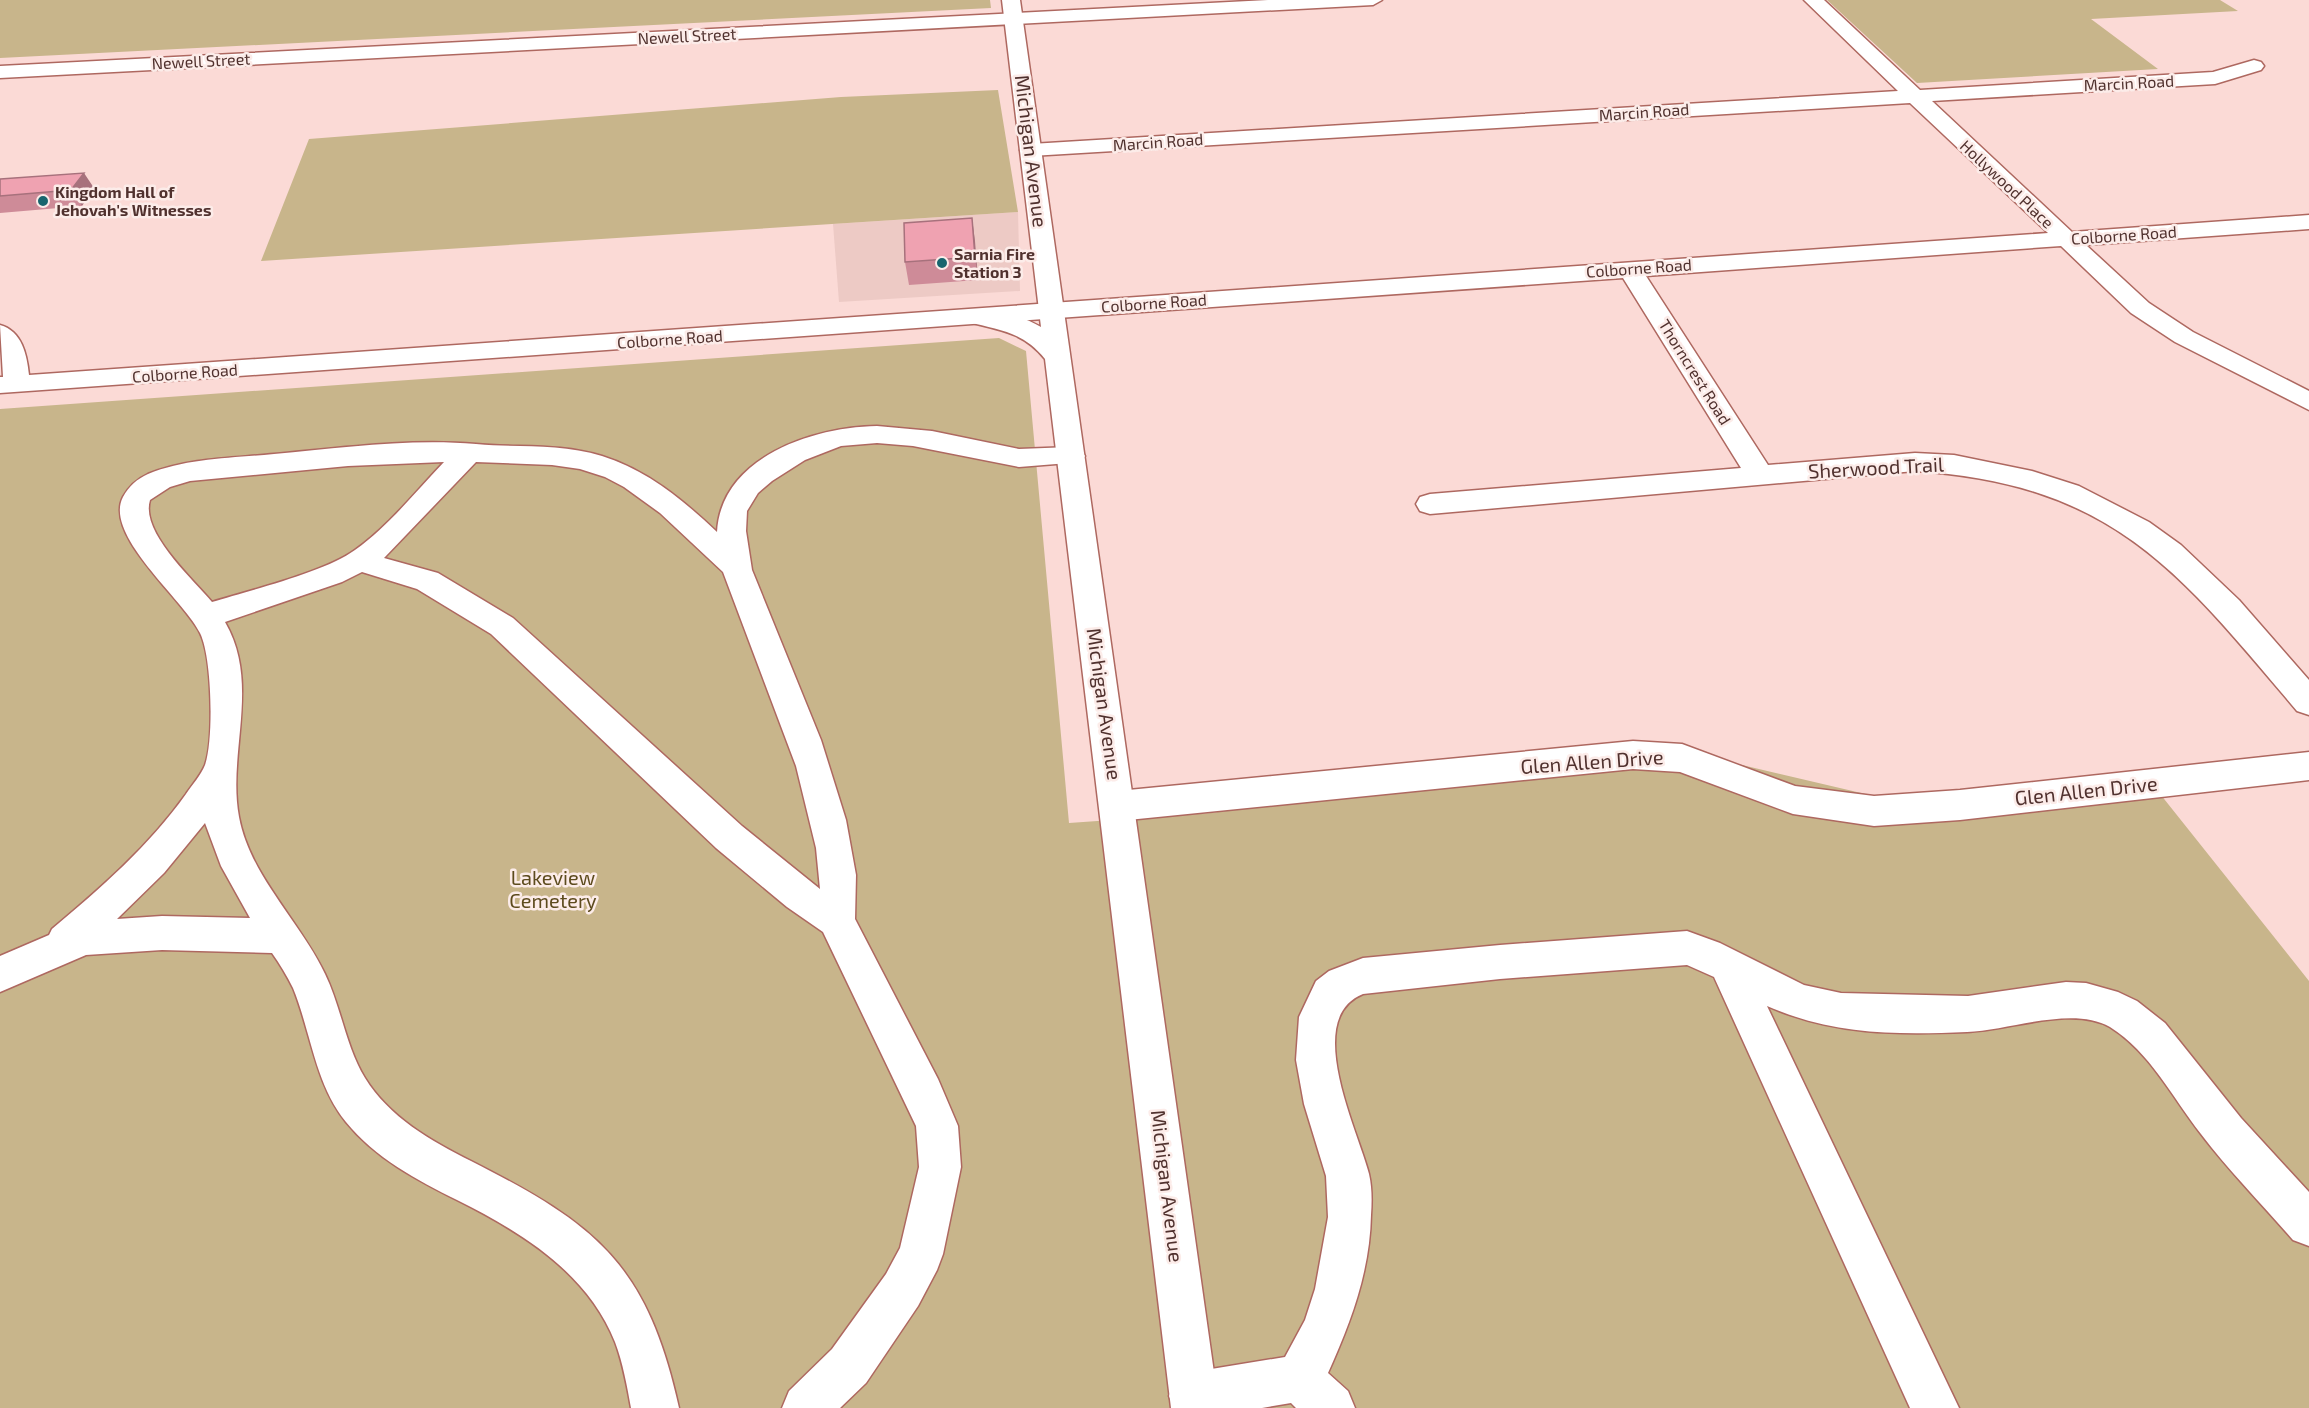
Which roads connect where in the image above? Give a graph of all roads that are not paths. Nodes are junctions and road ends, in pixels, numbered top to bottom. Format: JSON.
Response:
{"nodes":[{"id":1,"x":1373,"y":0,"type":"edge"},
{"id":2,"x":1814,"y":0,"type":"edge"},
{"id":3,"x":1330,"y":1,"type":"edge"},
{"id":4,"x":1013,"y":9,"type":"edge"},
{"id":5,"x":2254,"y":66,"type":"dead end"},
{"id":6,"x":0,"y":72,"type":"edge"},
{"id":7,"x":1914,"y":95,"type":"junction"},
{"id":8,"x":1031,"y":150,"type":"junction"},
{"id":9,"x":2309,"y":222,"type":"edge"},
{"id":10,"x":2066,"y":239,"type":"junction"},
{"id":11,"x":1630,"y":269,"type":"junction"},
{"id":12,"x":1052,"y":311,"type":"junction"},
{"id":13,"x":977,"y":316,"type":"junction"},
{"id":14,"x":0,"y":333,"type":"edge"},
{"id":15,"x":1057,"y":357,"type":"junction"},
{"id":16,"x":8,"y":385,"type":"edge"},
{"id":17,"x":2309,"y":402,"type":"edge"},
{"id":18,"x":470,"y":453,"type":"junction"},
{"id":19,"x":1071,"y":456,"type":"junction"},
{"id":20,"x":1760,"y":475,"type":"junction"},
{"id":21,"x":735,"y":502,"type":"junction"},
{"id":22,"x":1430,"y":504,"type":"dead end"},
{"id":23,"x":673,"y":507,"type":"junction"},
{"id":24,"x":365,"y":558,"type":"junction"},
{"id":25,"x":735,"y":566,"type":"junction"},
{"id":26,"x":207,"y":616,"type":"junction"},
{"id":27,"x":2309,"y":702,"type":"edge"},
{"id":28,"x":222,"y":766,"type":"junction"},
{"id":29,"x":2309,"y":766,"type":"edge"},
{"id":30,"x":1118,"y":806,"type":"junction"},
{"id":31,"x":836,"y":920,"type":"junction"},
{"id":32,"x":281,"y":936,"type":"junction"},
{"id":33,"x":59,"y":946,"type":"junction"},
{"id":34,"x":1728,"y":966,"type":"junction"},
{"id":35,"x":0,"y":974,"type":"edge"},
{"id":36,"x":2309,"y":1224,"type":"edge"},
{"id":37,"x":1315,"y":1393,"type":"edge"},
{"id":38,"x":1194,"y":1402,"type":"edge"},
{"id":39,"x":655,"y":1408,"type":"edge"},
{"id":40,"x":806,"y":1408,"type":"edge"},
{"id":41,"x":1935,"y":1408,"type":"edge"}],
"edges":[{"from":1,"to":3,"type":"street","name":"Newell Street"},
{"from":2,"to":7,"type":"street","name":"Hollywood Place"},
{"from":3,"to":4,"type":"street","name":"Newell Street"},
{"from":4,"to":6,"type":"street","name":"Newell Street"},
{"from":4,"to":8,"type":"street","name":"Michigan Avenue"},
{"from":5,"to":7,"type":"street","name":"Marcin Road"},
{"from":7,"to":8,"type":"street","name":"Marcin Road"},
{"from":7,"to":10,"type":"street","name":"Hollywood Place"},
{"from":8,"to":12,"type":"street","name":"Michigan Avenue"},
{"from":9,"to":10,"type":"street","name":"Colborne Road"},
{"from":10,"to":11,"type":"street","name":"Colborne Road"},
{"from":10,"to":17,"type":"street","name":"Hollywood Place"},
{"from":11,"to":12,"type":"street","name":"Colborne Road"},
{"from":11,"to":20,"type":"street","name":"Thorncrest Road"},
{"from":12,"to":13,"type":"street","name":"Colborne Road"},
{"from":12,"to":15,"type":"street","name":"Michigan Avenue"},
{"from":13,"to":15,"type":"street"},
{"from":13,"to":16,"type":"street","name":"Colborne Road"},
{"from":14,"to":16,"type":"street"},
{"from":15,"to":19,"type":"street","name":"Michigan Avenue"},
{"from":18,"to":23,"type":"street"},
{"from":18,"to":24,"type":"street"},
{"from":18,"to":26,"type":"street"},
{"from":19,"to":21,"type":"street"},
{"from":19,"to":30,"type":"street","name":"Michigan Avenue"},
{"from":20,"to":22,"type":"street","name":"Sherwood Trail"},
{"from":20,"to":27,"type":"street","name":"Sherwood Trail"},
{"from":21,"to":23,"type":"street"},
{"from":21,"to":25,"type":"street"},
{"from":23,"to":25,"type":"street"},
{"from":24,"to":26,"type":"street"},
{"from":24,"to":31,"type":"street"},
{"from":25,"to":31,"type":"street"},
{"from":26,"to":28,"type":"street"},
{"from":28,"to":32,"type":"street"},
{"from":28,"to":33,"type":"street"},
{"from":29,"to":30,"type":"street","name":"Glen Allen Drive"},
{"from":30,"to":38,"type":"street","name":"Michigan Avenue"},
{"from":31,"to":40,"type":"street"},
{"from":32,"to":33,"type":"street"},
{"from":32,"to":39,"type":"street"},
{"from":33,"to":35,"type":"street"},
{"from":34,"to":36,"type":"street"},
{"from":34,"to":37,"type":"street"},
{"from":34,"to":41,"type":"street"},
{"from":37,"to":38,"type":"street"}]}
